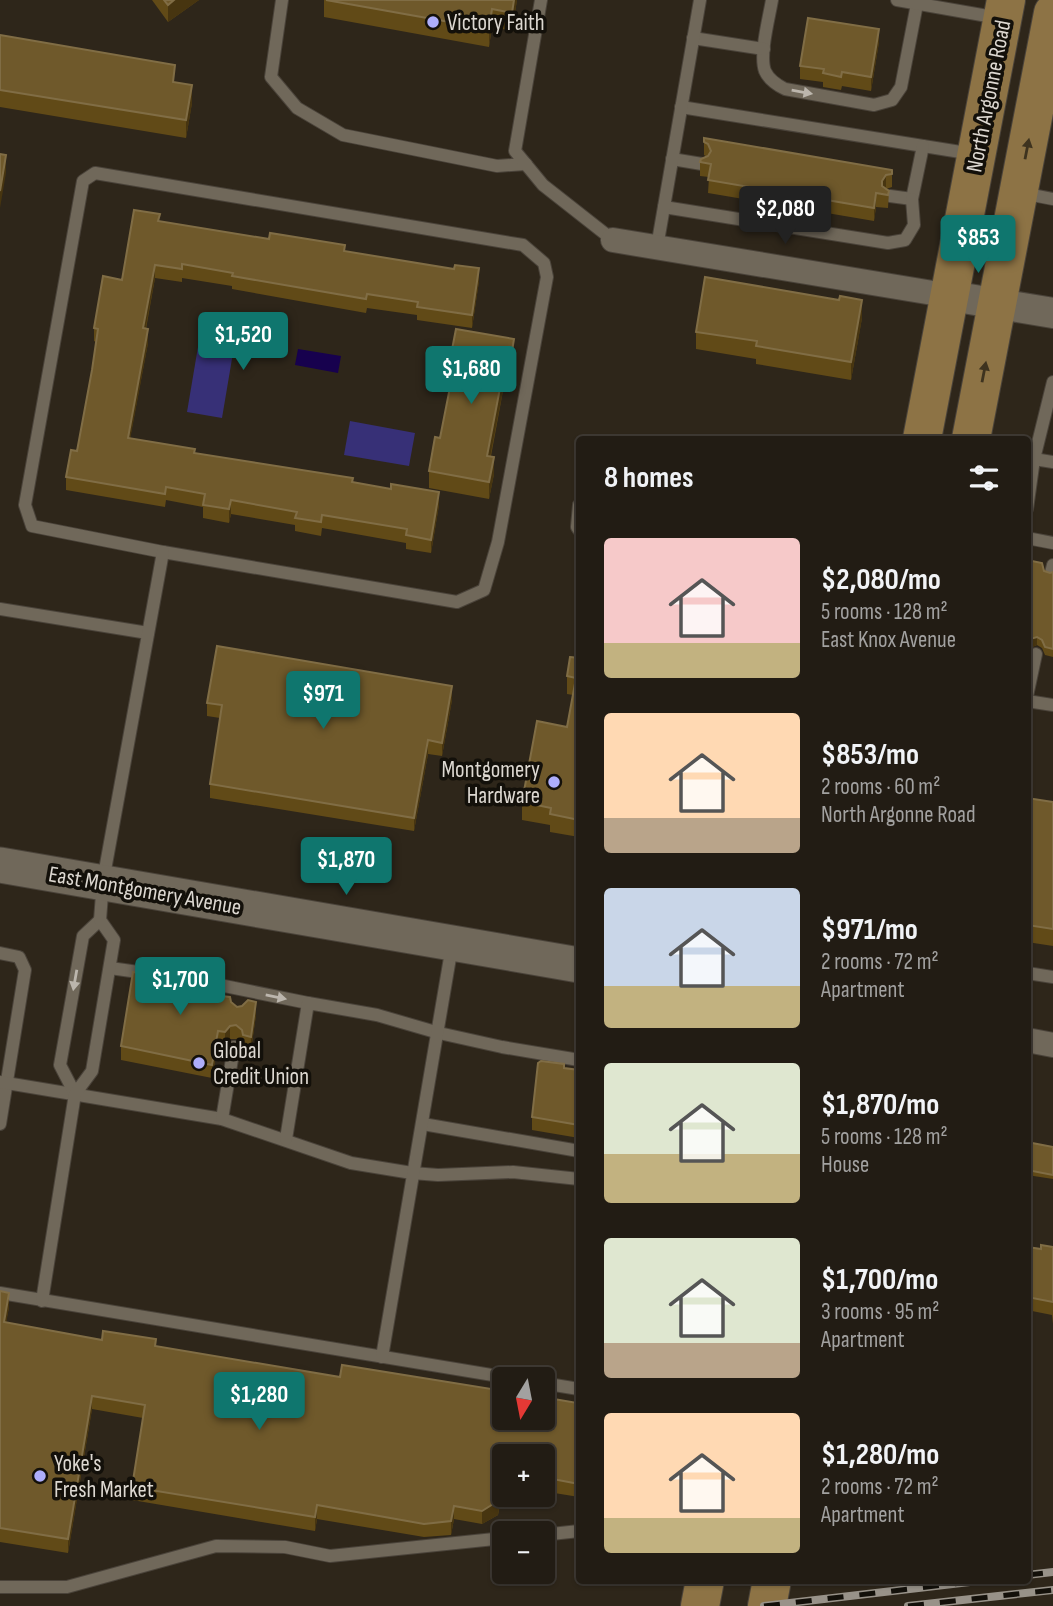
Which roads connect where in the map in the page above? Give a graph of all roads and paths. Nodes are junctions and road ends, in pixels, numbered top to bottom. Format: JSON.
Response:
{"nodes":[{"id":1,"x":282,"y":0,"type":"edge"},
{"id":2,"x":541,"y":0,"type":"edge"},
{"id":3,"x":700,"y":0,"type":"edge"},
{"id":4,"x":772,"y":0,"type":"edge"},
{"id":5,"x":897,"y":0,"type":"edge"},
{"id":6,"x":917,"y":4,"type":"junction"},
{"id":7,"x":1005,"y":9,"type":"edge"},
{"id":8,"x":1053,"y":16,"type":"edge"},
{"id":9,"x":693,"y":38,"type":"junction"},
{"id":10,"x":764,"y":49,"type":"junction"},
{"id":11,"x":681,"y":107,"type":"junction"},
{"id":12,"x":923,"y":146,"type":"junction"},
{"id":13,"x":977,"y":155,"type":"junction"},
{"id":14,"x":672,"y":159,"type":"junction"},
{"id":15,"x":526,"y":164,"type":"junction"},
{"id":16,"x":702,"y":164,"type":"edge"},
{"id":17,"x":890,"y":196,"type":"edge"},
{"id":18,"x":1035,"y":196,"type":"edge"},
{"id":19,"x":912,"y":199,"type":"junction"},
{"id":20,"x":664,"y":207,"type":"junction"},
{"id":21,"x":613,"y":240,"type":"joint"},
{"id":22,"x":657,"y":247,"type":"junction"},
{"id":23,"x":951,"y":296,"type":"junction"},
{"id":24,"x":996,"y":304,"type":"junction"},
{"id":25,"x":1053,"y":313,"type":"edge"},
{"id":26,"x":1053,"y":382,"type":"edge"},
{"id":27,"x":923,"y":436,"type":"edge"},
{"id":28,"x":972,"y":436,"type":"edge"},
{"id":29,"x":1031,"y":459,"type":"edge"},
{"id":30,"x":1053,"y":462,"type":"edge"},
{"id":31,"x":1031,"y":539,"type":"edge"},
{"id":32,"x":1053,"y":543,"type":"edge"},
{"id":33,"x":163,"y":552,"type":"junction"},
{"id":34,"x":0,"y":609,"type":"edge"},
{"id":35,"x":148,"y":633,"type":"junction"},
{"id":36,"x":1036,"y":654,"type":"dead end"},
{"id":37,"x":1031,"y":677,"type":"edge"},
{"id":38,"x":1031,"y":702,"type":"edge"},
{"id":39,"x":1053,"y":705,"type":"edge"},
{"id":40,"x":0,"y":865,"type":"edge"},
{"id":41,"x":103,"y":881,"type":"junction"},
{"id":42,"x":100,"y":920,"type":"junction"},
{"id":43,"x":452,"y":943,"type":"junction"},
{"id":44,"x":0,"y":953,"type":"edge"},
{"id":45,"x":576,"y":964,"type":"edge"},
{"id":46,"x":110,"y":968,"type":"junction"},
{"id":47,"x":1031,"y":973,"type":"edge"},
{"id":48,"x":1053,"y":976,"type":"edge"},
{"id":49,"x":308,"y":1003,"type":"junction"},
{"id":50,"x":439,"y":1033,"type":"junction"},
{"id":51,"x":1031,"y":1042,"type":"edge"},
{"id":52,"x":1053,"y":1045,"type":"edge"},
{"id":53,"x":234,"y":1047,"type":"dead end"},
{"id":54,"x":576,"y":1059,"type":"edge"},
{"id":55,"x":3,"y":1082,"type":"edge"},
{"id":56,"x":75,"y":1094,"type":"junction"},
{"id":57,"x":222,"y":1119,"type":"junction"},
{"id":58,"x":0,"y":1124,"type":"edge"},
{"id":59,"x":423,"y":1124,"type":"junction"},
{"id":60,"x":286,"y":1139,"type":"junction"},
{"id":61,"x":576,"y":1150,"type":"edge"},
{"id":62,"x":412,"y":1173,"type":"junction"},
{"id":63,"x":576,"y":1179,"type":"edge"},
{"id":64,"x":0,"y":1293,"type":"edge"},
{"id":65,"x":42,"y":1301,"type":"junction"},
{"id":66,"x":382,"y":1357,"type":"junction"},
{"id":67,"x":492,"y":1375,"type":"edge"},
{"id":68,"x":555,"y":1385,"type":"edge"},
{"id":69,"x":576,"y":1389,"type":"edge"},
{"id":70,"x":576,"y":1531,"type":"edge"},
{"id":71,"x":555,"y":1534,"type":"edge"},
{"id":72,"x":492,"y":1539,"type":"edge"},
{"id":73,"x":704,"y":1584,"type":"edge"},
{"id":74,"x":771,"y":1584,"type":"edge"},
{"id":75,"x":0,"y":1587,"type":"edge"},
{"id":76,"x":700,"y":1606,"type":"edge"},
{"id":77,"x":767,"y":1606,"type":"edge"}],
"edges":[{"from":1,"to":15,"type":"lane"},
{"from":2,"to":15,"type":"lane"},
{"from":3,"to":9,"type":"lane"},
{"from":4,"to":10,"type":"lane"},
{"from":5,"to":6,"type":"lane"},
{"from":6,"to":7,"type":"lane"},
{"from":10,"to":6,"type":"lane","one_way":true},
{"from":7,"to":13,"type":"main road","name":"North Argonne Road"},
{"from":18,"to":8,"type":"main road","name":"North Argonne Road","one_way":true},
{"from":9,"to":10,"type":"lane"},
{"from":9,"to":11,"type":"lane"},
{"from":11,"to":12,"type":"lane"},
{"from":11,"to":14,"type":"lane"},
{"from":12,"to":13,"type":"lane"},
{"from":12,"to":19,"type":"lane"},
{"from":13,"to":23,"type":"main road","name":"North Argonne Road"},
{"from":14,"to":16,"type":"lane"},
{"from":14,"to":20,"type":"lane"},
{"from":15,"to":21,"type":"lane"},
{"from":17,"to":19,"type":"lane"},
{"from":18,"to":24,"type":"main road","name":"North Argonne Road"},
{"from":19,"to":20,"type":"lane"},
{"from":20,"to":22,"type":"lane"},
{"from":21,"to":22,"type":"street"},
{"from":22,"to":23,"type":"street"},
{"from":23,"to":24,"type":"street"},
{"from":23,"to":27,"type":"main road","name":"North Argonne Road"},
{"from":24,"to":25,"type":"street"},
{"from":28,"to":24,"type":"main road","name":"North Argonne Road","one_way":true},
{"from":26,"to":29,"type":"lane"},
{"from":29,"to":30,"type":"lane"},
{"from":31,"to":32,"type":"lane"},
{"from":33,"to":33,"type":"lane"},
{"from":33,"to":35,"type":"lane"},
{"from":34,"to":35,"type":"lane"},
{"from":35,"to":41,"type":"lane"},
{"from":36,"to":37,"type":"lane"},
{"from":38,"to":39,"type":"lane"},
{"from":40,"to":41,"type":"main road","name":"East Montgomery Avenue"},
{"from":41,"to":42,"type":"lane"},
{"from":41,"to":43,"type":"main road","name":"East Montgomery Avenue"},
{"from":42,"to":46,"type":"lane"},
{"from":42,"to":56,"type":"lane","one_way":true},
{"from":43,"to":45,"type":"main road","name":"East Montgomery Avenue"},
{"from":43,"to":50,"type":"lane"},
{"from":44,"to":55,"type":"lane"},
{"from":46,"to":49,"type":"lane","one_way":true},
{"from":46,"to":56,"type":"lane"},
{"from":47,"to":48,"type":"lane"},
{"from":49,"to":50,"type":"lane"},
{"from":49,"to":60,"type":"lane"},
{"from":50,"to":54,"type":"lane"},
{"from":50,"to":59,"type":"lane"},
{"from":51,"to":52,"type":"street"},
{"from":53,"to":57,"type":"lane"},
{"from":55,"to":56,"type":"lane"},
{"from":55,"to":58,"type":"lane"},
{"from":56,"to":57,"type":"lane"},
{"from":56,"to":65,"type":"lane"},
{"from":57,"to":60,"type":"lane"},
{"from":59,"to":61,"type":"lane"},
{"from":59,"to":62,"type":"lane"},
{"from":60,"to":62,"type":"lane"},
{"from":62,"to":63,"type":"lane"},
{"from":62,"to":66,"type":"lane"},
{"from":64,"to":65,"type":"lane"},
{"from":65,"to":66,"type":"lane"},
{"from":66,"to":67,"type":"lane"},
{"from":68,"to":69,"type":"lane"},
{"from":70,"to":71,"type":"lane"},
{"from":72,"to":75,"type":"lane"},
{"from":73,"to":76,"type":"main road"},
{"from":74,"to":77,"type":"main road"}]}
